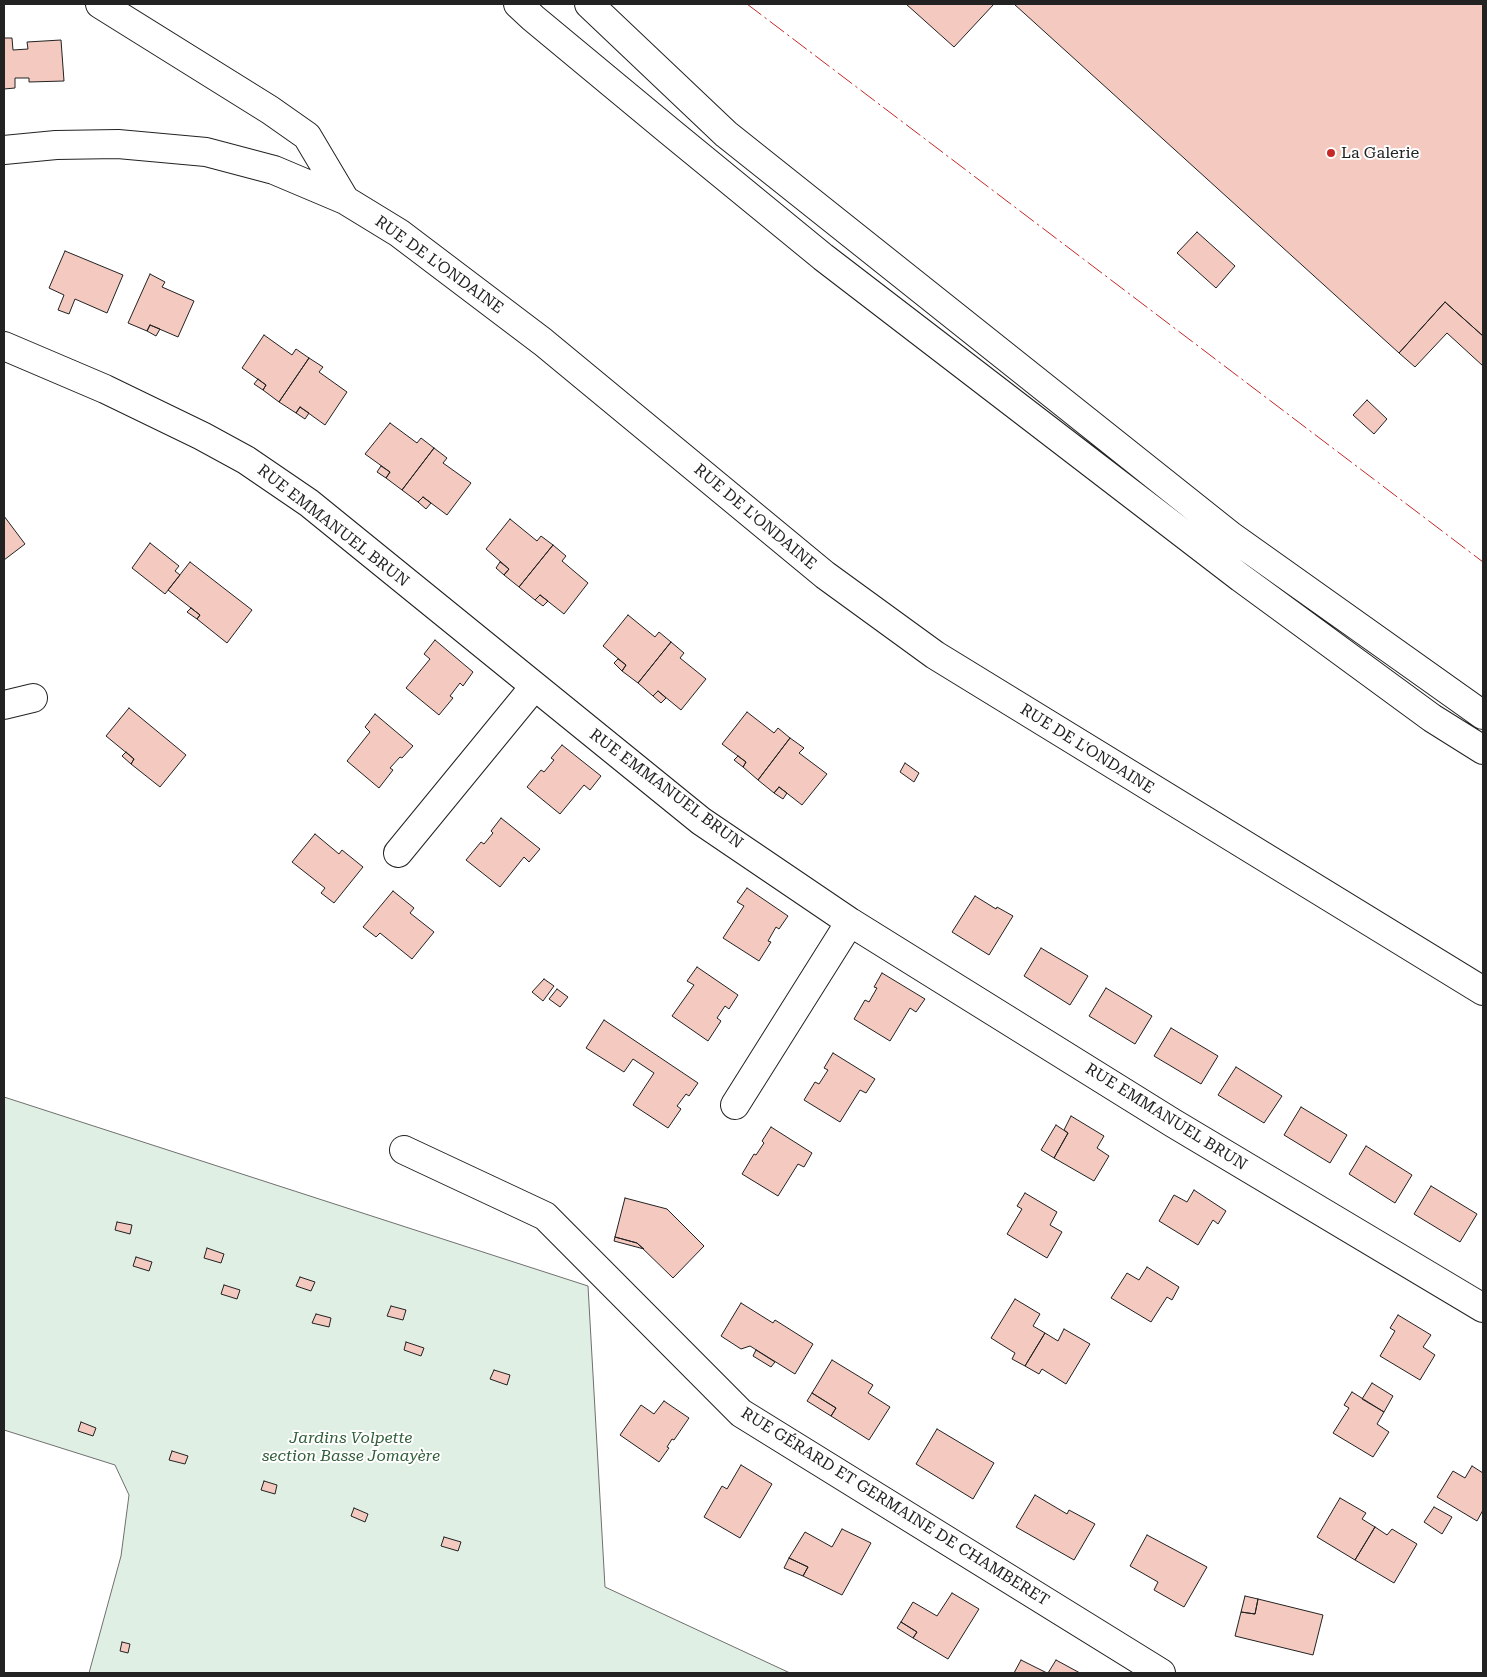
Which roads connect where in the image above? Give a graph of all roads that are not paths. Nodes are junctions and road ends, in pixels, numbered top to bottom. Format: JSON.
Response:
{"nodes":[{"id":1,"x":100,"y":4,"type":"edge"},
{"id":2,"x":518,"y":4,"type":"edge"},
{"id":3,"x":589,"y":4,"type":"edge"},
{"id":4,"x":4,"y":150,"type":"edge"},
{"id":5,"x":345,"y":200,"type":"junction"},
{"id":6,"x":4,"y":346,"type":"edge"},
{"id":7,"x":534,"y":686,"type":"junction"},
{"id":8,"x":33,"y":698,"type":"dead end"},
{"id":9,"x":4,"y":706,"type":"edge"},
{"id":10,"x":1483,"y":715,"type":"edge"},
{"id":11,"x":1483,"y":750,"type":"edge"},
{"id":12,"x":398,"y":853,"type":"dead end"},
{"id":13,"x":850,"y":922,"type":"junction"},
{"id":14,"x":1483,"y":991,"type":"edge"},
{"id":15,"x":735,"y":1104,"type":"dead end"},
{"id":16,"x":404,"y":1150,"type":"dead end"},
{"id":17,"x":1483,"y":1308,"type":"edge"},
{"id":18,"x":1161,"y":1673,"type":"edge"}],
"edges":[{"from":1,"to":5,"type":"main road"},
{"from":2,"to":11,"type":"main road"},
{"from":3,"to":10,"type":"main road"},
{"from":4,"to":5,"type":"main road","name":"RUE DE L'ONDAINE"},
{"from":5,"to":14,"type":"main road","name":"RUE DE L'ONDAINE"},
{"from":6,"to":7,"type":"main road","name":"RUE EMMANUEL BRUN"},
{"from":7,"to":12,"type":"main road"},
{"from":7,"to":13,"type":"main road","name":"RUE EMMANUEL BRUN"},
{"from":8,"to":9,"type":"main road"},
{"from":13,"to":15,"type":"main road"},
{"from":13,"to":17,"type":"main road","name":"RUE EMMANUEL BRUN"},
{"from":16,"to":18,"type":"main road","name":"RUE GÉRARD ET GERMAINE DE CHAMBERET"}]}
